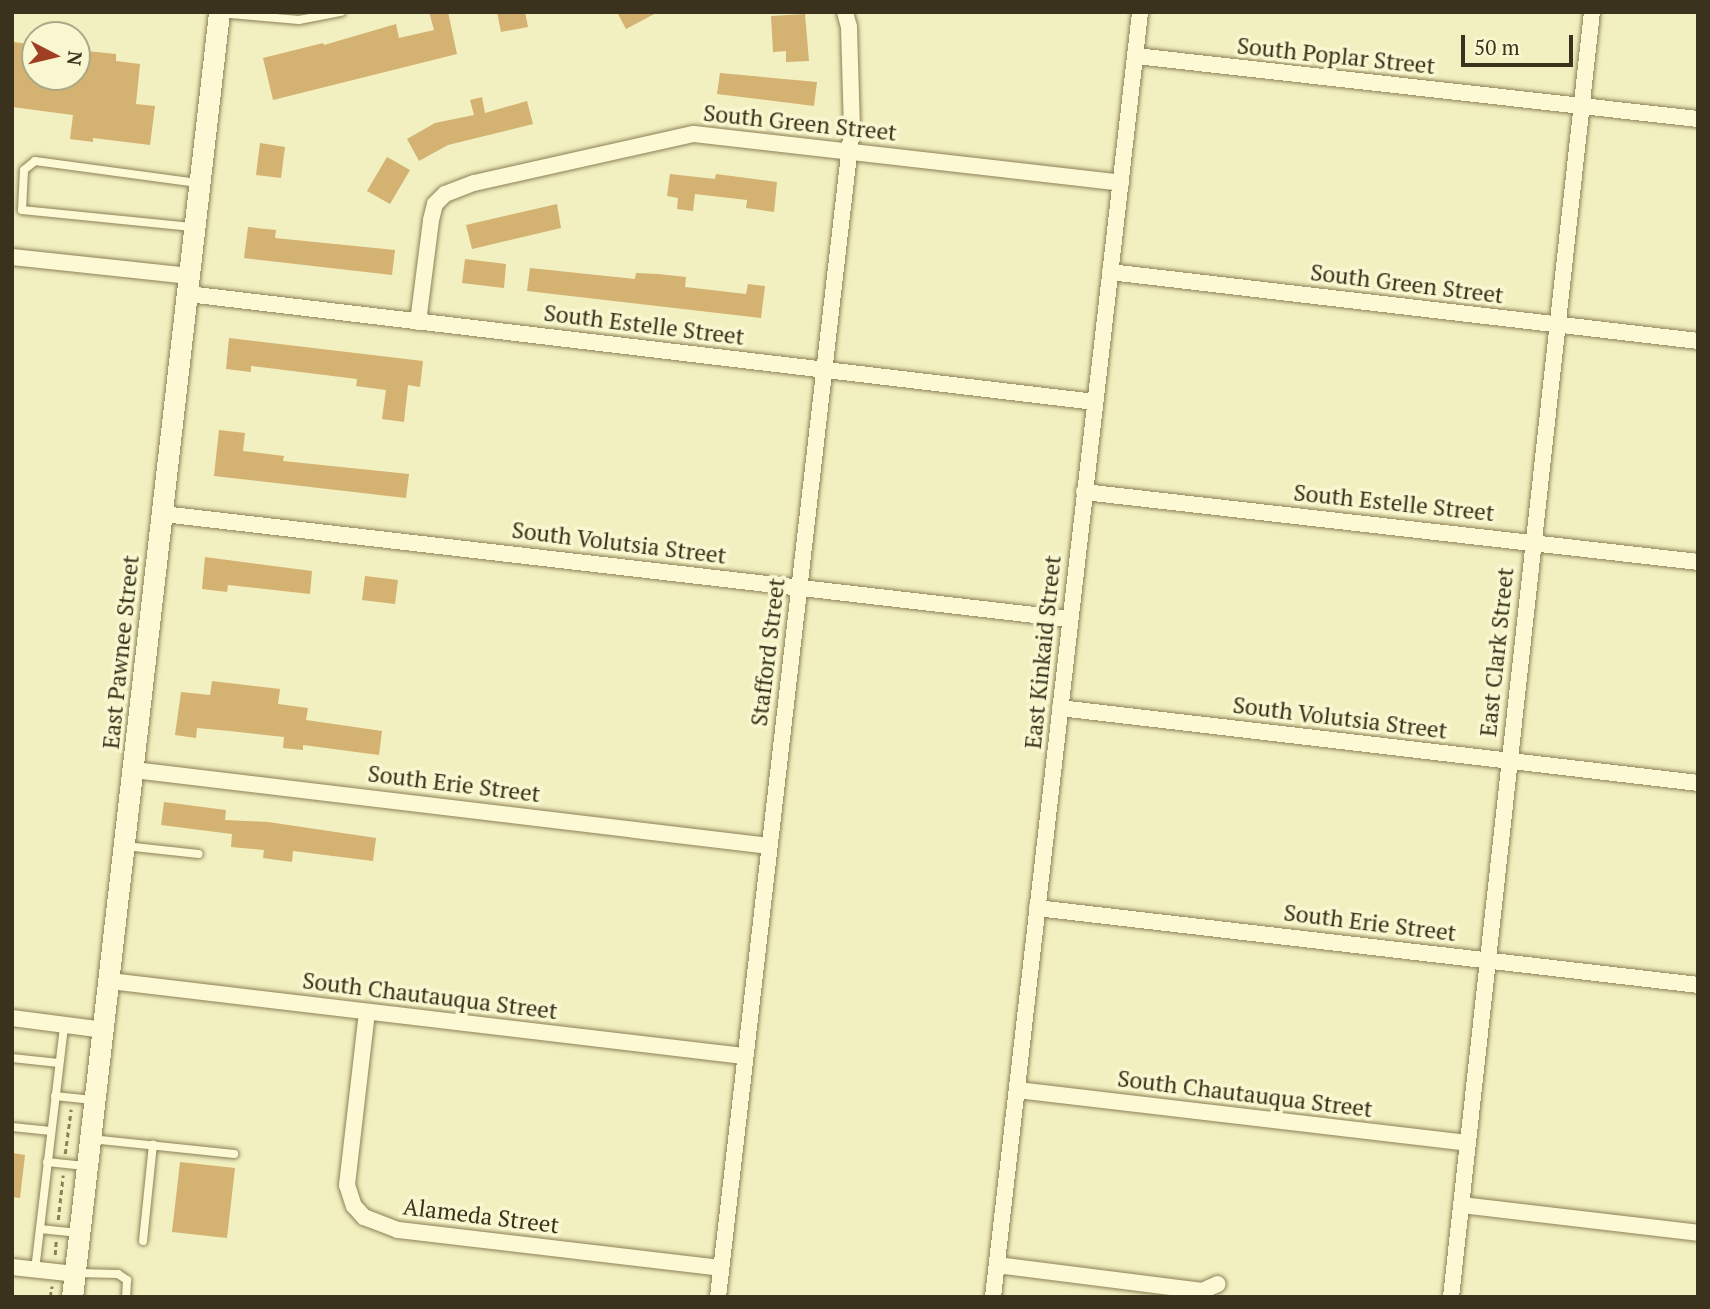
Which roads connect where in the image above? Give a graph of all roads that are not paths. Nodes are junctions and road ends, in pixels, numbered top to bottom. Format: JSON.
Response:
{"nodes":[{"id":1,"x":341,"y":12,"type":"edge"},
{"id":2,"x":845,"y":12,"type":"edge"},
{"id":3,"x":1140,"y":12,"type":"edge"},
{"id":4,"x":1592,"y":12,"type":"edge"},
{"id":5,"x":219,"y":13,"type":"edge"},
{"id":6,"x":262,"y":15,"type":"edge"},
{"id":7,"x":1136,"y":56,"type":"junction"},
{"id":8,"x":1581,"y":107,"type":"junction"},
{"id":9,"x":1698,"y":119,"type":"edge"},
{"id":10,"x":849,"y":150,"type":"junction"},
{"id":11,"x":200,"y":183,"type":"junction"},
{"id":12,"x":1121,"y":183,"type":"junction"},
{"id":13,"x":195,"y":227,"type":"junction"},
{"id":14,"x":12,"y":257,"type":"edge"},
{"id":15,"x":1110,"y":272,"type":"junction"},
{"id":16,"x":189,"y":285,"type":"junction"},
{"id":17,"x":418,"y":322,"type":"junction"},
{"id":18,"x":1557,"y":324,"type":"junction"},
{"id":19,"x":1698,"y":341,"type":"edge"},
{"id":20,"x":824,"y":369,"type":"junction"},
{"id":21,"x":1095,"y":402,"type":"junction"},
{"id":22,"x":1084,"y":492,"type":"junction"},
{"id":23,"x":163,"y":514,"type":"junction"},
{"id":24,"x":1532,"y":542,"type":"junction"},
{"id":25,"x":1698,"y":562,"type":"edge"},
{"id":26,"x":799,"y":587,"type":"junction"},
{"id":27,"x":1069,"y":619,"type":"junction"},
{"id":28,"x":1060,"y":708,"type":"junction"},
{"id":29,"x":1509,"y":761,"type":"junction"},
{"id":30,"x":134,"y":770,"type":"junction"},
{"id":31,"x":1698,"y":783,"type":"edge"},
{"id":32,"x":125,"y":846,"type":"junction"},
{"id":33,"x":769,"y":846,"type":"junction"},
{"id":34,"x":199,"y":854,"type":"dead end"},
{"id":35,"x":1037,"y":908,"type":"junction"},
{"id":36,"x":1488,"y":960,"type":"junction"},
{"id":37,"x":110,"y":981,"type":"junction"},
{"id":38,"x":1698,"y":985,"type":"edge"},
{"id":39,"x":367,"y":1012,"type":"junction"},
{"id":40,"x":12,"y":1018,"type":"edge"},
{"id":41,"x":64,"y":1025,"type":"junction"},
{"id":42,"x":104,"y":1030,"type":"junction"},
{"id":43,"x":744,"y":1056,"type":"junction"},
{"id":44,"x":12,"y":1058,"type":"edge"},
{"id":45,"x":59,"y":1063,"type":"junction"},
{"id":46,"x":1017,"y":1090,"type":"junction"},
{"id":47,"x":55,"y":1096,"type":"junction"},
{"id":48,"x":96,"y":1101,"type":"junction"},
{"id":49,"x":12,"y":1127,"type":"edge"},
{"id":50,"x":51,"y":1131,"type":"junction"},
{"id":51,"x":91,"y":1139,"type":"junction"},
{"id":52,"x":1468,"y":1143,"type":"junction"},
{"id":53,"x":153,"y":1146,"type":"junction"},
{"id":54,"x":234,"y":1154,"type":"dead end"},
{"id":55,"x":47,"y":1161,"type":"junction"},
{"id":56,"x":88,"y":1166,"type":"junction"},
{"id":57,"x":1461,"y":1205,"type":"junction"},
{"id":58,"x":40,"y":1229,"type":"junction"},
{"id":59,"x":80,"y":1233,"type":"junction"},
{"id":60,"x":1698,"y":1233,"type":"edge"},
{"id":61,"x":143,"y":1241,"type":"dead end"},
{"id":62,"x":996,"y":1265,"type":"junction"},
{"id":63,"x":12,"y":1267,"type":"edge"},
{"id":64,"x":721,"y":1268,"type":"junction"},
{"id":65,"x":35,"y":1270,"type":"junction"},
{"id":66,"x":64,"y":1273,"type":"junction"},
{"id":67,"x":1218,"y":1284,"type":"dead end"},
{"id":68,"x":72,"y":1297,"type":"edge"},
{"id":69,"x":126,"y":1297,"type":"edge"},
{"id":70,"x":718,"y":1297,"type":"edge"},
{"id":71,"x":993,"y":1297,"type":"edge"},
{"id":72,"x":1451,"y":1297,"type":"edge"}],
"edges":[{"from":1,"to":6,"type":"lane"},
{"from":2,"to":10,"type":"street","name":"Stafford Street"},
{"from":3,"to":7,"type":"street","name":"East Kinkaid Street"},
{"from":4,"to":8,"type":"street","name":"East Clark Street"},
{"from":5,"to":6,"type":"lane"},
{"from":5,"to":11,"type":"main road","name":"East Pawnee Street"},
{"from":7,"to":8,"type":"street","name":"South Poplar Street"},
{"from":7,"to":12,"type":"street","name":"East Kinkaid Street"},
{"from":8,"to":9,"type":"street","name":"South Poplar Street"},
{"from":8,"to":18,"type":"street","name":"East Clark Street"},
{"from":10,"to":12,"type":"street","name":"South Green Street"},
{"from":10,"to":17,"type":"street","name":"South Green Street"},
{"from":10,"to":20,"type":"street","name":"Stafford Street"},
{"from":11,"to":13,"type":"main road","name":"East Pawnee Street"},
{"from":11,"to":13,"type":"lane"},
{"from":12,"to":15,"type":"street","name":"East Kinkaid Street"},
{"from":13,"to":16,"type":"main road","name":"East Pawnee Street"},
{"from":14,"to":16,"type":"street","name":"South Estelle Street"},
{"from":15,"to":18,"type":"street","name":"South Green Street"},
{"from":15,"to":21,"type":"street","name":"East Kinkaid Street"},
{"from":16,"to":17,"type":"street","name":"South Estelle Street"},
{"from":16,"to":23,"type":"main road","name":"East Pawnee Street"},
{"from":17,"to":20,"type":"street","name":"South Estelle Street"},
{"from":18,"to":19,"type":"street","name":"South Green Street"},
{"from":18,"to":24,"type":"street","name":"East Clark Street"},
{"from":20,"to":21,"type":"street","name":"South Estelle Street"},
{"from":20,"to":26,"type":"street","name":"Stafford Street"},
{"from":21,"to":22,"type":"street","name":"East Kinkaid Street"},
{"from":22,"to":24,"type":"street","name":"South Estelle Street"},
{"from":22,"to":27,"type":"street","name":"East Kinkaid Street"},
{"from":23,"to":26,"type":"street","name":"South Volutsia Street"},
{"from":23,"to":30,"type":"main road","name":"East Pawnee Street"},
{"from":24,"to":25,"type":"street","name":"South Estelle Street"},
{"from":24,"to":29,"type":"street","name":"East Clark Street"},
{"from":26,"to":27,"type":"street","name":"South Volutsia Street"},
{"from":26,"to":33,"type":"street","name":"Stafford Street"},
{"from":27,"to":28,"type":"street","name":"East Kinkaid Street"},
{"from":28,"to":29,"type":"street","name":"South Volutsia Street"},
{"from":28,"to":35,"type":"street","name":"East Kinkaid Street"},
{"from":29,"to":31,"type":"street","name":"South Volutsia Street"},
{"from":29,"to":36,"type":"street","name":"East Clark Street"},
{"from":30,"to":32,"type":"main road","name":"East Pawnee Street"},
{"from":30,"to":33,"type":"street","name":"South Erie Street"},
{"from":32,"to":34,"type":"lane"},
{"from":32,"to":37,"type":"main road","name":"East Pawnee Street"},
{"from":33,"to":43,"type":"street","name":"Stafford Street"},
{"from":35,"to":36,"type":"street","name":"South Erie Street"},
{"from":35,"to":46,"type":"street","name":"East Kinkaid Street"},
{"from":36,"to":38,"type":"street","name":"South Erie Street"},
{"from":36,"to":52,"type":"street","name":"East Clark Street"},
{"from":37,"to":39,"type":"street","name":"South Chautauqua Street"},
{"from":37,"to":42,"type":"main road","name":"East Pawnee Street"},
{"from":39,"to":43,"type":"street","name":"South Chautauqua Street"},
{"from":39,"to":64,"type":"street","name":"Alameda Street"},
{"from":40,"to":41,"type":"street"},
{"from":41,"to":42,"type":"street"},
{"from":41,"to":45,"type":"lane"},
{"from":42,"to":48,"type":"main road","name":"East Pawnee Street"},
{"from":43,"to":64,"type":"street","name":"Stafford Street"},
{"from":44,"to":45,"type":"lane"},
{"from":45,"to":47,"type":"lane"},
{"from":46,"to":52,"type":"street","name":"South Chautauqua Street"},
{"from":46,"to":62,"type":"street","name":"East Kinkaid Street"},
{"from":47,"to":48,"type":"lane"},
{"from":47,"to":50,"type":"lane"},
{"from":48,"to":51,"type":"main road","name":"East Pawnee Street"},
{"from":49,"to":50,"type":"lane"},
{"from":50,"to":55,"type":"lane"},
{"from":51,"to":53,"type":"lane"},
{"from":51,"to":56,"type":"main road","name":"East Pawnee Street"},
{"from":52,"to":57,"type":"street","name":"East Clark Street"},
{"from":53,"to":54,"type":"lane"},
{"from":53,"to":61,"type":"lane"},
{"from":55,"to":56,"type":"lane"},
{"from":55,"to":58,"type":"lane"},
{"from":56,"to":59,"type":"main road","name":"East Pawnee Street"},
{"from":57,"to":60,"type":"street"},
{"from":57,"to":72,"type":"street","name":"East Clark Street"},
{"from":58,"to":59,"type":"lane"},
{"from":58,"to":65,"type":"lane"},
{"from":59,"to":66,"type":"main road","name":"East Pawnee Street"},
{"from":62,"to":67,"type":"street"},
{"from":62,"to":71,"type":"street","name":"East Kinkaid Street"},
{"from":63,"to":65,"type":"street"},
{"from":64,"to":70,"type":"street","name":"Stafford Street"},
{"from":65,"to":66,"type":"street"},
{"from":66,"to":68,"type":"main road","name":"East Pawnee Street"},
{"from":66,"to":69,"type":"lane"}]}
